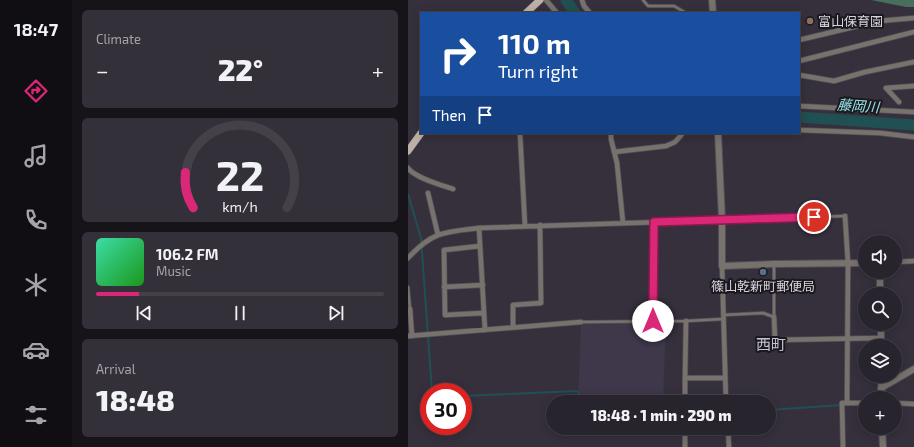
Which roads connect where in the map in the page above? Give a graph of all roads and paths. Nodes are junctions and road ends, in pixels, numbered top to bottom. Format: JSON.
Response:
{"nodes":[{"id":1,"x":540,"y":0,"type":"edge"},
{"id":2,"x":546,"y":0,"type":"edge"},
{"id":3,"x":582,"y":0,"type":"edge"},
{"id":4,"x":643,"y":0,"type":"edge"},
{"id":5,"x":712,"y":0,"type":"edge"},
{"id":6,"x":527,"y":12,"type":"edge"},
{"id":7,"x":556,"y":12,"type":"edge"},
{"id":8,"x":589,"y":12,"type":"edge"},
{"id":9,"x":684,"y":12,"type":"edge"},
{"id":10,"x":713,"y":12,"type":"edge"},
{"id":11,"x":914,"y":18,"type":"edge"},
{"id":12,"x":914,"y":32,"type":"edge"},
{"id":13,"x":800,"y":40,"type":"edge"},
{"id":14,"x":800,"y":61,"type":"edge"},
{"id":15,"x":914,"y":62,"type":"edge"},
{"id":16,"x":800,"y":75,"type":"edge"},
{"id":17,"x":914,"y":86,"type":"edge"},
{"id":18,"x":899,"y":102,"type":"dead end"},
{"id":19,"x":800,"y":106,"type":"edge"},
{"id":20,"x":914,"y":112,"type":"edge"},
{"id":21,"x":800,"y":130,"type":"edge"},
{"id":22,"x":420,"y":134,"type":"edge"},
{"id":23,"x":520,"y":134,"type":"edge"},
{"id":24,"x":611,"y":134,"type":"edge"},
{"id":25,"x":682,"y":134,"type":"edge"},
{"id":26,"x":718,"y":134,"type":"edge"},
{"id":27,"x":914,"y":136,"type":"edge"},
{"id":28,"x":408,"y":151,"type":"edge"},
{"id":29,"x":614,"y":152,"type":"junction"},
{"id":30,"x":408,"y":168,"type":"edge"},
{"id":31,"x":453,"y":189,"type":"dead end"},
{"id":32,"x":428,"y":193,"type":"dead end"},
{"id":33,"x":845,"y":216,"type":"joint"},
{"id":34,"x":722,"y":220,"type":"junction"},
{"id":35,"x":654,"y":222,"type":"junction"},
{"id":36,"x":623,"y":223,"type":"junction"},
{"id":37,"x":540,"y":225,"type":"junction"},
{"id":38,"x":525,"y":226,"type":"junction"},
{"id":39,"x":479,"y":228,"type":"junction"},
{"id":40,"x":438,"y":235,"type":"junction"},
{"id":41,"x":480,"y":246,"type":"junction"},
{"id":42,"x":408,"y":258,"type":"edge"},
{"id":43,"x":902,"y":262,"type":"edge"},
{"id":44,"x":914,"y":262,"type":"edge"},
{"id":45,"x":848,"y":263,"type":"junction"},
{"id":46,"x":858,"y":263,"type":"edge"},
{"id":47,"x":774,"y":264,"type":"junction"},
{"id":48,"x":722,"y":266,"type":"junction"},
{"id":49,"x":483,"y":285,"type":"junction"},
{"id":50,"x":408,"y":287,"type":"edge"},
{"id":51,"x":444,"y":287,"type":"junction"},
{"id":52,"x":410,"y":309,"type":"joint"},
{"id":53,"x":484,"y":313,"type":"junction"},
{"id":54,"x":723,"y":317,"type":"junction"},
{"id":55,"x":774,"y":317,"type":"junction"},
{"id":56,"x":653,"y":321,"type":"junction"},
{"id":57,"x":686,"y":321,"type":"junction"},
{"id":58,"x":581,"y":322,"type":"joint"},
{"id":59,"x":513,"y":328,"type":"junction"},
{"id":60,"x":485,"y":330,"type":"junction"},
{"id":61,"x":881,"y":331,"type":"edge"},
{"id":62,"x":410,"y":336,"type":"edge"},
{"id":63,"x":847,"y":338,"type":"junction"},
{"id":64,"x":881,"y":338,"type":"joint"},
{"id":65,"x":914,"y":369,"type":"edge"},
{"id":66,"x":685,"y":378,"type":"junction"},
{"id":67,"x":725,"y":378,"type":"junction"},
{"id":68,"x":881,"y":383,"type":"edge"},
{"id":69,"x":881,"y":388,"type":"junction"},
{"id":70,"x":881,"y":391,"type":"edge"},
{"id":71,"x":685,"y":395,"type":"edge"},
{"id":72,"x":726,"y":395,"type":"edge"},
{"id":73,"x":847,"y":403,"type":"junction"},
{"id":74,"x":858,"y":403,"type":"edge"},
{"id":75,"x":902,"y":403,"type":"edge"},
{"id":76,"x":914,"y":404,"type":"edge"},
{"id":77,"x":685,"y":435,"type":"edge"},
{"id":78,"x":728,"y":435,"type":"edge"},
{"id":79,"x":882,"y":435,"type":"edge"},
{"id":80,"x":685,"y":447,"type":"edge"},
{"id":81,"x":729,"y":447,"type":"edge"},
{"id":82,"x":843,"y":447,"type":"edge"},
{"id":83,"x":883,"y":447,"type":"edge"}],
"edges":[{"from":1,"to":6,"type":"main road"},
{"from":2,"to":7,"type":"street"},
{"from":3,"to":8,"type":"street"},
{"from":4,"to":9,"type":"lane"},
{"from":5,"to":10,"type":"street"},
{"from":11,"to":13,"type":"street"},
{"from":12,"to":14,"type":"street"},
{"from":15,"to":16,"type":"street"},
{"from":17,"to":18,"type":"street"},
{"from":19,"to":20,"type":"street"},
{"from":21,"to":27,"type":"street"},
{"from":22,"to":28,"type":"main road"},
{"from":23,"to":38,"type":"street"},
{"from":24,"to":29,"type":"street"},
{"from":25,"to":29,"type":"street"},
{"from":26,"to":34,"type":"street"},
{"from":29,"to":36,"type":"street"},
{"from":30,"to":31,"type":"street"},
{"from":32,"to":40,"type":"street"},
{"from":33,"to":34,"type":"lane"},
{"from":33,"to":45,"type":"street"},
{"from":34,"to":35,"type":"street"},
{"from":34,"to":48,"type":"street"},
{"from":35,"to":36,"type":"street"},
{"from":35,"to":56,"type":"street"},
{"from":36,"to":37,"type":"street"},
{"from":37,"to":38,"type":"street"},
{"from":37,"to":59,"type":"street"},
{"from":38,"to":39,"type":"street"},
{"from":39,"to":40,"type":"street"},
{"from":39,"to":41,"type":"street"},
{"from":40,"to":42,"type":"street"},
{"from":41,"to":49,"type":"street"},
{"from":41,"to":51,"type":"street"},
{"from":43,"to":44,"type":"street"},
{"from":45,"to":46,"type":"street"},
{"from":45,"to":47,"type":"street"},
{"from":45,"to":63,"type":"street"},
{"from":47,"to":48,"type":"street"},
{"from":47,"to":55,"type":"lane"},
{"from":48,"to":54,"type":"street"},
{"from":49,"to":51,"type":"street"},
{"from":49,"to":53,"type":"street"},
{"from":50,"to":52,"type":"lane"},
{"from":51,"to":53,"type":"street"},
{"from":52,"to":62,"type":"street"},
{"from":53,"to":60,"type":"street"},
{"from":54,"to":55,"type":"lane"},
{"from":54,"to":57,"type":"lane"},
{"from":54,"to":67,"type":"street"},
{"from":55,"to":63,"type":"street"},
{"from":56,"to":57,"type":"lane"},
{"from":56,"to":58,"type":"lane"},
{"from":57,"to":66,"type":"street"},
{"from":58,"to":59,"type":"street"},
{"from":59,"to":60,"type":"street"},
{"from":60,"to":62,"type":"street"},
{"from":61,"to":64,"type":"street"},
{"from":63,"to":64,"type":"street"},
{"from":63,"to":73,"type":"street"},
{"from":65,"to":69,"type":"street"},
{"from":66,"to":67,"type":"street"},
{"from":66,"to":71,"type":"street"},
{"from":67,"to":72,"type":"street"},
{"from":68,"to":69,"type":"street"},
{"from":69,"to":70,"type":"street"},
{"from":73,"to":74,"type":"street"},
{"from":73,"to":82,"type":"street"},
{"from":75,"to":76,"type":"street"},
{"from":77,"to":80,"type":"street"},
{"from":78,"to":81,"type":"street"},
{"from":79,"to":83,"type":"street"}]}
